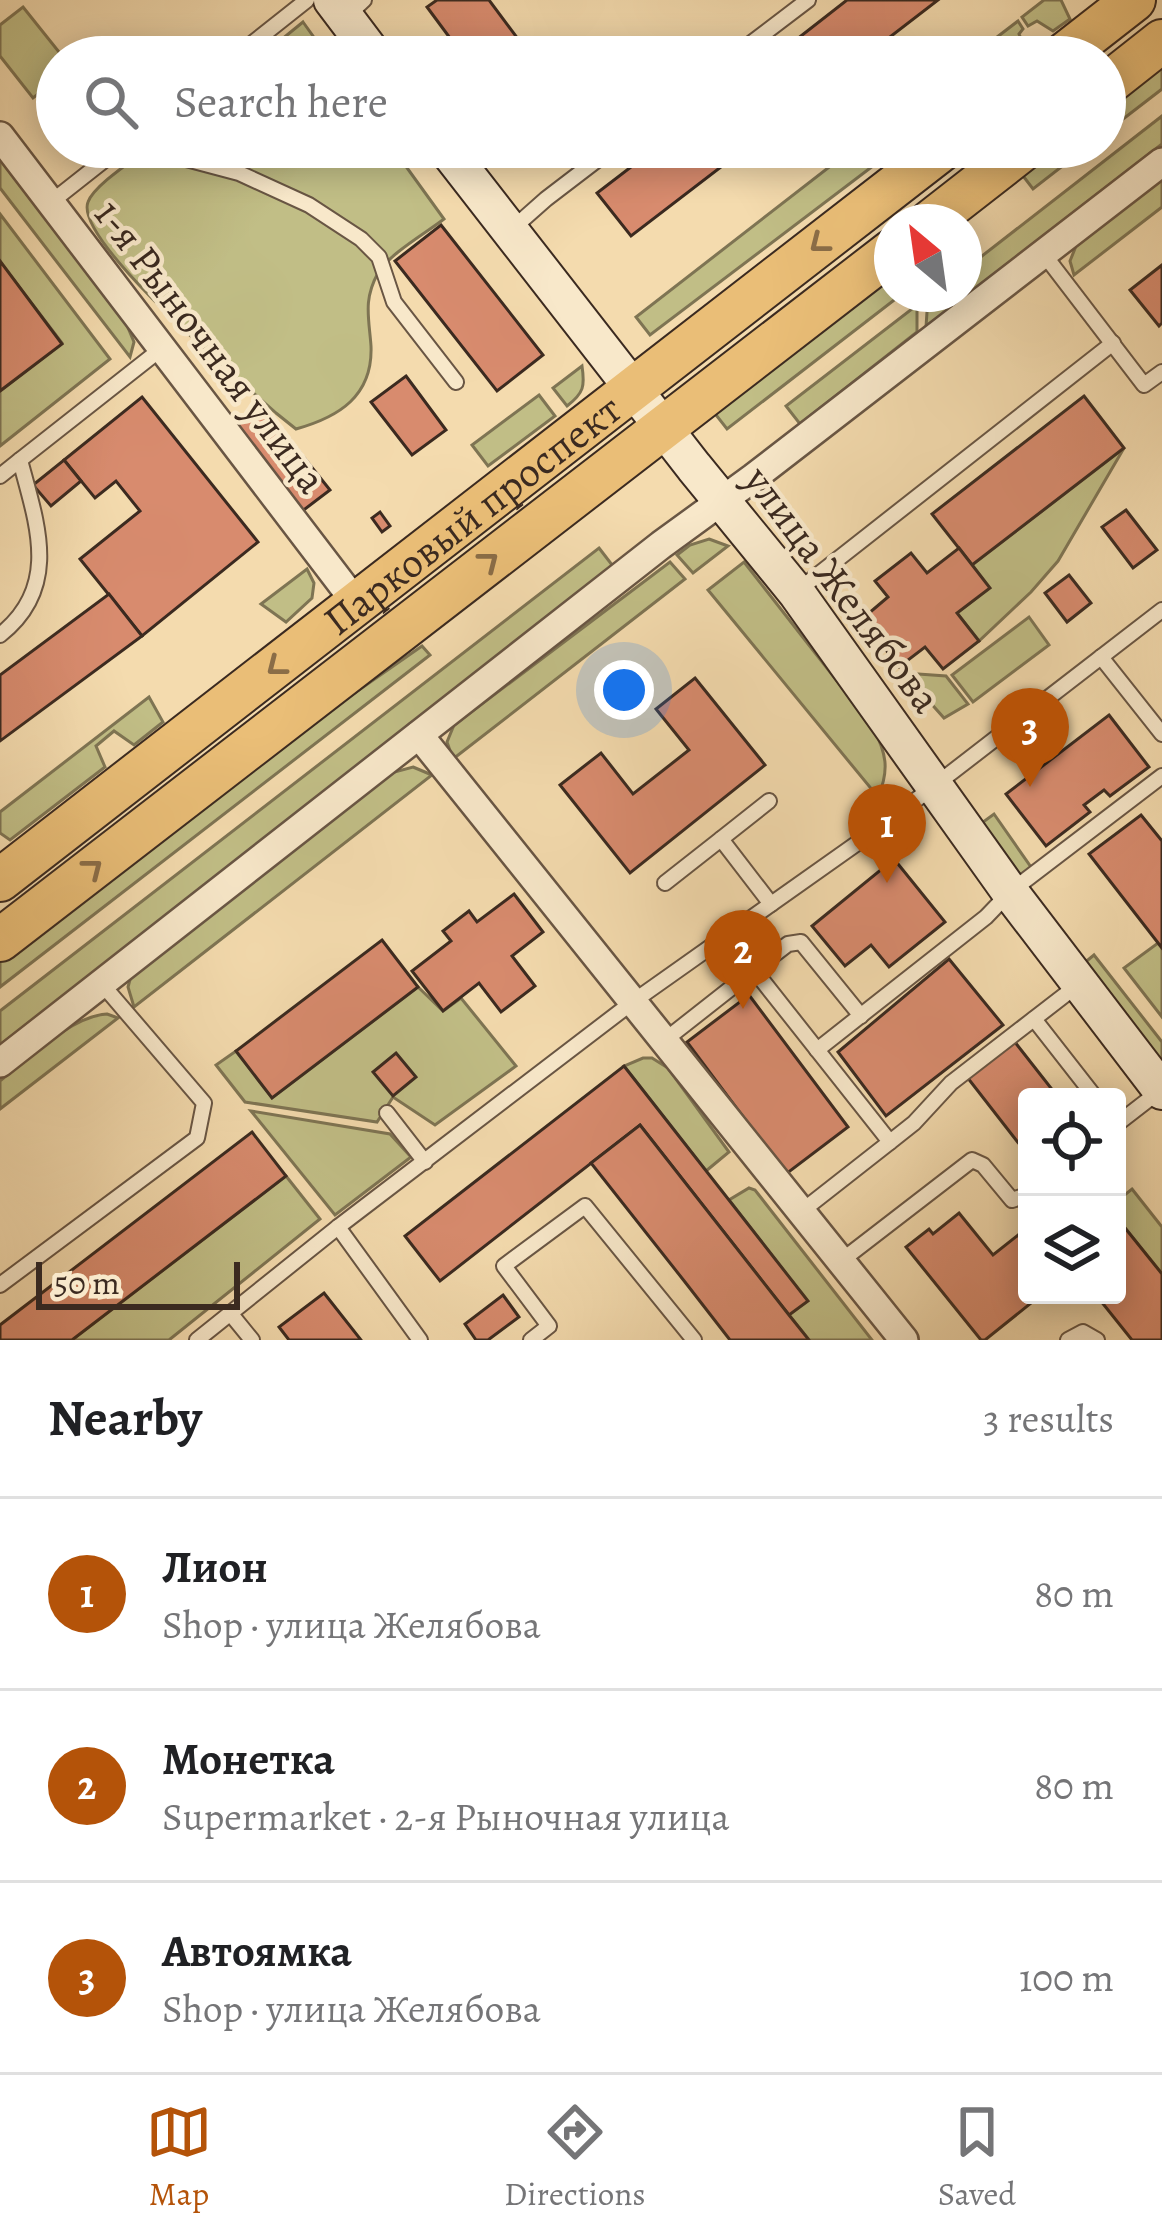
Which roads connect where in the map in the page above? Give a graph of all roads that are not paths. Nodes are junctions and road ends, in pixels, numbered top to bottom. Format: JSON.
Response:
{"nodes":[{"id":1,"x":307,"y":0,"type":"edge"},
{"id":2,"x":808,"y":0,"type":"edge"},
{"id":3,"x":1135,"y":0,"type":"edge"},
{"id":4,"x":347,"y":6,"type":"edge"},
{"id":5,"x":262,"y":36,"type":"edge"},
{"id":6,"x":364,"y":36,"type":"edge"},
{"id":7,"x":761,"y":36,"type":"edge"},
{"id":8,"x":1088,"y":36,"type":"edge"},
{"id":9,"x":1162,"y":41,"type":"edge"},
{"id":10,"x":1126,"y":69,"type":"edge"},
{"id":11,"x":0,"y":136,"type":"edge"},
{"id":12,"x":1162,"y":162,"type":"edge"},
{"id":13,"x":95,"y":168,"type":"edge"},
{"id":14,"x":220,"y":168,"type":"edge"},
{"id":15,"x":461,"y":168,"type":"edge"},
{"id":16,"x":587,"y":168,"type":"edge"},
{"id":17,"x":918,"y":168,"type":"edge"},
{"id":18,"x":999,"y":168,"type":"edge"},
{"id":19,"x":50,"y":203,"type":"junction"},
{"id":20,"x":953,"y":204,"type":"edge"},
{"id":21,"x":510,"y":230,"type":"junction"},
{"id":22,"x":1043,"y":254,"type":"junction"},
{"id":23,"x":874,"y":265,"type":"edge"},
{"id":24,"x":1113,"y":343,"type":"junction"},
{"id":25,"x":161,"y":349,"type":"junction"},
{"id":26,"x":1162,"y":372,"type":"edge"},
{"id":27,"x":456,"y":382,"type":"dead end"},
{"id":28,"x":633,"y":388,"type":"junction"},
{"id":29,"x":664,"y":428,"type":"junction"},
{"id":30,"x":20,"y":460,"type":"junction"},
{"id":31,"x":0,"y":476,"type":"edge"},
{"id":32,"x":720,"y":500,"type":"junction"},
{"id":33,"x":796,"y":592,"type":"junction"},
{"id":34,"x":356,"y":604,"type":"junction"},
{"id":35,"x":1162,"y":610,"type":"edge"},
{"id":36,"x":0,"y":635,"type":"edge"},
{"id":37,"x":1101,"y":657,"type":"junction"},
{"id":38,"x":1162,"y":734,"type":"edge"},
{"id":39,"x":419,"y":735,"type":"junction"},
{"id":40,"x":1162,"y":776,"type":"edge"},
{"id":41,"x":934,"y":785,"type":"junction"},
{"id":42,"x":769,"y":802,"type":"dead end"},
{"id":43,"x":721,"y":839,"type":"junction"},
{"id":44,"x":0,"y":880,"type":"edge"},
{"id":45,"x":665,"y":883,"type":"dead end"},
{"id":46,"x":1010,"y":892,"type":"junction"},
{"id":47,"x":771,"y":904,"type":"junction"},
{"id":48,"x":0,"y":940,"type":"edge"},
{"id":49,"x":754,"y":970,"type":"junction"},
{"id":50,"x":1080,"y":983,"type":"junction"},
{"id":51,"x":103,"y":984,"type":"junction"},
{"id":52,"x":634,"y":1000,"type":"junction"},
{"id":53,"x":861,"y":1016,"type":"junction"},
{"id":54,"x":1034,"y":1019,"type":"junction"},
{"id":55,"x":665,"y":1040,"type":"junction"},
{"id":56,"x":818,"y":1050,"type":"junction"},
{"id":57,"x":0,"y":1063,"type":"edge"},
{"id":58,"x":1088,"y":1088,"type":"edge"},
{"id":59,"x":1162,"y":1090,"type":"edge"},
{"id":60,"x":387,"y":1113,"type":"dead end"},
{"id":61,"x":1126,"y":1117,"type":"edge"},
{"id":62,"x":890,"y":1142,"type":"junction"},
{"id":63,"x":425,"y":1162,"type":"junction"},
{"id":64,"x":1024,"y":1196,"type":"edge"},
{"id":65,"x":802,"y":1211,"type":"junction"},
{"id":66,"x":338,"y":1227,"type":"junction"},
{"id":67,"x":841,"y":1261,"type":"junction"},
{"id":68,"x":0,"y":1285,"type":"edge"},
{"id":69,"x":230,"y":1313,"type":"junction"},
{"id":70,"x":196,"y":1340,"type":"edge"},
{"id":71,"x":252,"y":1340,"type":"edge"},
{"id":72,"x":419,"y":1340,"type":"edge"},
{"id":73,"x":531,"y":1340,"type":"edge"},
{"id":74,"x":694,"y":1340,"type":"edge"},
{"id":75,"x":904,"y":1340,"type":"edge"},
{"id":76,"x":1068,"y":1340,"type":"edge"},
{"id":77,"x":1097,"y":1340,"type":"edge"}],
"edges":[{"from":1,"to":5,"type":"lane"},
{"from":2,"to":7,"type":"lane"},
{"from":3,"to":8,"type":"main road"},
{"from":4,"to":6,"type":"street"},
{"from":9,"to":10,"type":"main road"},
{"from":11,"to":19,"type":"street","name":"1-я Рыночная улица"},
{"from":12,"to":22,"type":"street"},
{"from":13,"to":19,"type":"lane"},
{"from":14,"to":27,"type":"lane"},
{"from":15,"to":21,"type":"street","name":"улица Желябова"},
{"from":16,"to":21,"type":"lane"},
{"from":17,"to":28,"type":"main road","name":"Парковый проспект","one_way":true},
{"from":18,"to":20,"type":"main road"},
{"from":19,"to":25,"type":"street","name":"1-я Рыночная улица"},
{"from":21,"to":28,"type":"street","name":"улица Желябова"},
{"from":22,"to":24,"type":"lane"},
{"from":22,"to":32,"type":"street"},
{"from":23,"to":29,"type":"main road","name":"Парковый проспект"},
{"from":24,"to":26,"type":"lane"},
{"from":24,"to":33,"type":"lane"},
{"from":25,"to":30,"type":"lane"},
{"from":25,"to":34,"type":"street","name":"1-я Рыночная улица"},
{"from":28,"to":29,"type":"street","name":"улица Желябова"},
{"from":28,"to":34,"type":"main road","name":"Парковый проспект"},
{"from":29,"to":32,"type":"street","name":"улица Желябова"},
{"from":48,"to":29,"type":"main road","name":"Парковый проспект","one_way":true},
{"from":30,"to":31,"type":"lane"},
{"from":30,"to":36,"type":"lane"},
{"from":32,"to":33,"type":"street","name":"улица Желябова"},
{"from":32,"to":39,"type":"street"},
{"from":33,"to":41,"type":"street","name":"улица Желябова"},
{"from":34,"to":44,"type":"main road","name":"Парковый проспект","one_way":true},
{"from":35,"to":37,"type":"lane"},
{"from":37,"to":38,"type":"lane"},
{"from":37,"to":41,"type":"lane"},
{"from":39,"to":51,"type":"street"},
{"from":39,"to":52,"type":"street"},
{"from":40,"to":46,"type":"lane"},
{"from":41,"to":46,"type":"street","name":"улица Желябова"},
{"from":41,"to":47,"type":"lane"},
{"from":42,"to":43,"type":"lane"},
{"from":43,"to":45,"type":"lane"},
{"from":43,"to":47,"type":"lane"},
{"from":46,"to":50,"type":"street","name":"улица Желябова"},
{"from":46,"to":53,"type":"lane"},
{"from":47,"to":52,"type":"lane"},
{"from":49,"to":53,"type":"lane"},
{"from":49,"to":55,"type":"lane"},
{"from":49,"to":56,"type":"lane"},
{"from":50,"to":54,"type":"lane"},
{"from":50,"to":59,"type":"street","name":"улица Желябова"},
{"from":51,"to":57,"type":"street"},
{"from":51,"to":68,"type":"lane"},
{"from":52,"to":55,"type":"street"},
{"from":52,"to":63,"type":"lane"},
{"from":53,"to":56,"type":"lane"},
{"from":54,"to":58,"type":"lane"},
{"from":54,"to":62,"type":"lane"},
{"from":55,"to":65,"type":"street"},
{"from":56,"to":62,"type":"lane"},
{"from":59,"to":61,"type":"lane"},
{"from":60,"to":63,"type":"lane"},
{"from":62,"to":65,"type":"lane"},
{"from":63,"to":66,"type":"lane"},
{"from":64,"to":67,"type":"lane"},
{"from":65,"to":67,"type":"street"},
{"from":66,"to":69,"type":"lane"},
{"from":66,"to":72,"type":"lane"},
{"from":67,"to":75,"type":"street"},
{"from":69,"to":70,"type":"lane"},
{"from":69,"to":71,"type":"lane"},
{"from":73,"to":74,"type":"lane"},
{"from":76,"to":77,"type":"lane"}]}
